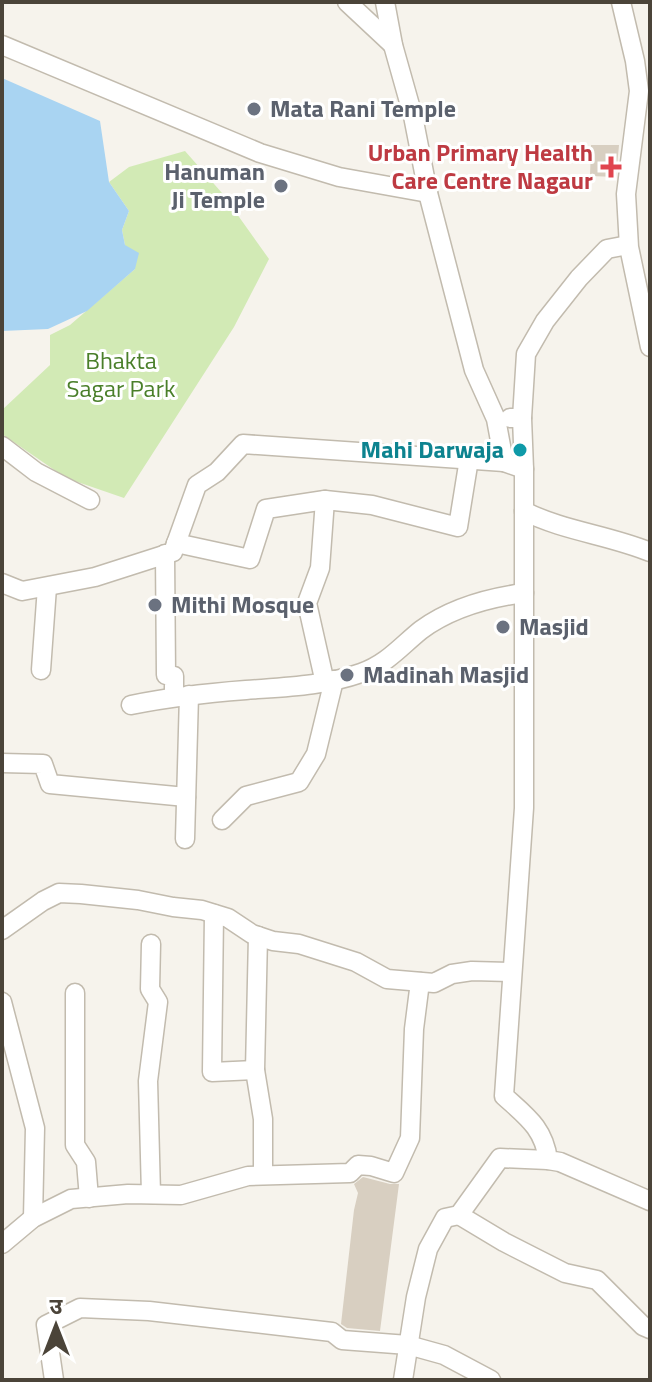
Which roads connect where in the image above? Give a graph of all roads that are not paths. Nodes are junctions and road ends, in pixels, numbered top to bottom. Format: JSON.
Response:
{"nodes":[{"id":1,"x":347,"y":2,"type":"edge"},
{"id":2,"x":385,"y":2,"type":"edge"},
{"id":3,"x":621,"y":2,"type":"edge"},
{"id":4,"x":2,"y":45,"type":"edge"},
{"id":5,"x":393,"y":45,"type":"junction"},
{"id":6,"x":428,"y":193,"type":"junction"},
{"id":7,"x":628,"y":245,"type":"junction"},
{"id":8,"x":650,"y":347,"type":"edge"},
{"id":9,"x":522,"y":418,"type":"junction"},
{"id":10,"x":496,"y":419,"type":"junction"},
{"id":11,"x":2,"y":446,"type":"edge"},
{"id":12,"x":469,"y":459,"type":"junction"},
{"id":13,"x":504,"y":462,"type":"junction"},
{"id":14,"x":524,"y":469,"type":"junction"},
{"id":15,"x":90,"y":500,"type":"dead end"},
{"id":16,"x":325,"y":500,"type":"junction"},
{"id":17,"x":524,"y":511,"type":"junction"},
{"id":18,"x":170,"y":549,"type":"junction"},
{"id":19,"x":650,"y":552,"type":"edge"},
{"id":20,"x":2,"y":583,"type":"edge"},
{"id":21,"x":47,"y":587,"type":"junction"},
{"id":22,"x":22,"y":591,"type":"junction"},
{"id":23,"x":524,"y":593,"type":"junction"},
{"id":24,"x":2,"y":594,"type":"edge"},
{"id":25,"x":41,"y":670,"type":"dead end"},
{"id":26,"x":330,"y":682,"type":"junction"},
{"id":27,"x":181,"y":696,"type":"junction"},
{"id":28,"x":131,"y":705,"type":"dead end"},
{"id":29,"x":2,"y":763,"type":"edge"},
{"id":30,"x":186,"y":797,"type":"junction"},
{"id":31,"x":222,"y":820,"type":"dead end"},
{"id":32,"x":185,"y":839,"type":"dead end"},
{"id":33,"x":214,"y":914,"type":"junction"},
{"id":34,"x":2,"y":930,"type":"edge"},
{"id":35,"x":258,"y":936,"type":"junction"},
{"id":36,"x":151,"y":944,"type":"dead end"},
{"id":37,"x":512,"y":972,"type":"junction"},
{"id":38,"x":420,"y":982,"type":"junction"},
{"id":39,"x":75,"y":993,"type":"dead end"},
{"id":40,"x":2,"y":1002,"type":"edge"},
{"id":41,"x":255,"y":1070,"type":"junction"},
{"id":42,"x":548,"y":1160,"type":"junction"},
{"id":43,"x":263,"y":1175,"type":"junction"},
{"id":44,"x":151,"y":1194,"type":"junction"},
{"id":45,"x":89,"y":1198,"type":"junction"},
{"id":46,"x":650,"y":1201,"type":"edge"},
{"id":47,"x":459,"y":1215,"type":"junction"},
{"id":48,"x":33,"y":1218,"type":"junction"},
{"id":49,"x":2,"y":1244,"type":"edge"},
{"id":50,"x":650,"y":1329,"type":"edge"},
{"id":51,"x":408,"y":1345,"type":"junction"},
{"id":52,"x":54,"y":1380,"type":"edge"},
{"id":53,"x":403,"y":1380,"type":"edge"},
{"id":54,"x":491,"y":1380,"type":"edge"}],
"edges":[{"from":1,"to":5,"type":"street"},
{"from":2,"to":5,"type":"street"},
{"from":3,"to":7,"type":"street"},
{"from":4,"to":6,"type":"street"},
{"from":5,"to":6,"type":"street"},
{"from":6,"to":10,"type":"street"},
{"from":7,"to":8,"type":"street"},
{"from":7,"to":9,"type":"street"},
{"from":9,"to":10,"type":"street"},
{"from":9,"to":14,"type":"street"},
{"from":10,"to":13,"type":"street"},
{"from":11,"to":15,"type":"street"},
{"from":12,"to":13,"type":"street"},
{"from":12,"to":16,"type":"street"},
{"from":12,"to":18,"type":"street"},
{"from":13,"to":14,"type":"street"},
{"from":14,"to":17,"type":"street"},
{"from":16,"to":18,"type":"street"},
{"from":16,"to":26,"type":"street"},
{"from":17,"to":19,"type":"street"},
{"from":17,"to":23,"type":"street"},
{"from":18,"to":21,"type":"street"},
{"from":18,"to":27,"type":"street"},
{"from":20,"to":22,"type":"street"},
{"from":21,"to":22,"type":"street"},
{"from":21,"to":25,"type":"street"},
{"from":22,"to":24,"type":"street"},
{"from":23,"to":26,"type":"street"},
{"from":23,"to":37,"type":"street"},
{"from":26,"to":27,"type":"street"},
{"from":26,"to":31,"type":"street"},
{"from":27,"to":28,"type":"street"},
{"from":27,"to":30,"type":"street"},
{"from":29,"to":30,"type":"street"},
{"from":30,"to":32,"type":"street"},
{"from":33,"to":34,"type":"street"},
{"from":33,"to":35,"type":"street"},
{"from":33,"to":41,"type":"street"},
{"from":35,"to":38,"type":"street"},
{"from":35,"to":41,"type":"street"},
{"from":36,"to":44,"type":"street"},
{"from":37,"to":38,"type":"street"},
{"from":37,"to":42,"type":"street"},
{"from":38,"to":43,"type":"street"},
{"from":39,"to":45,"type":"street"},
{"from":40,"to":48,"type":"street"},
{"from":41,"to":43,"type":"street"},
{"from":42,"to":46,"type":"street"},
{"from":42,"to":47,"type":"street"},
{"from":43,"to":44,"type":"street"},
{"from":44,"to":45,"type":"street"},
{"from":45,"to":48,"type":"street"},
{"from":47,"to":50,"type":"street"},
{"from":47,"to":51,"type":"street"},
{"from":48,"to":49,"type":"street"},
{"from":51,"to":52,"type":"street"},
{"from":51,"to":53,"type":"street"},
{"from":51,"to":54,"type":"street"}]}
